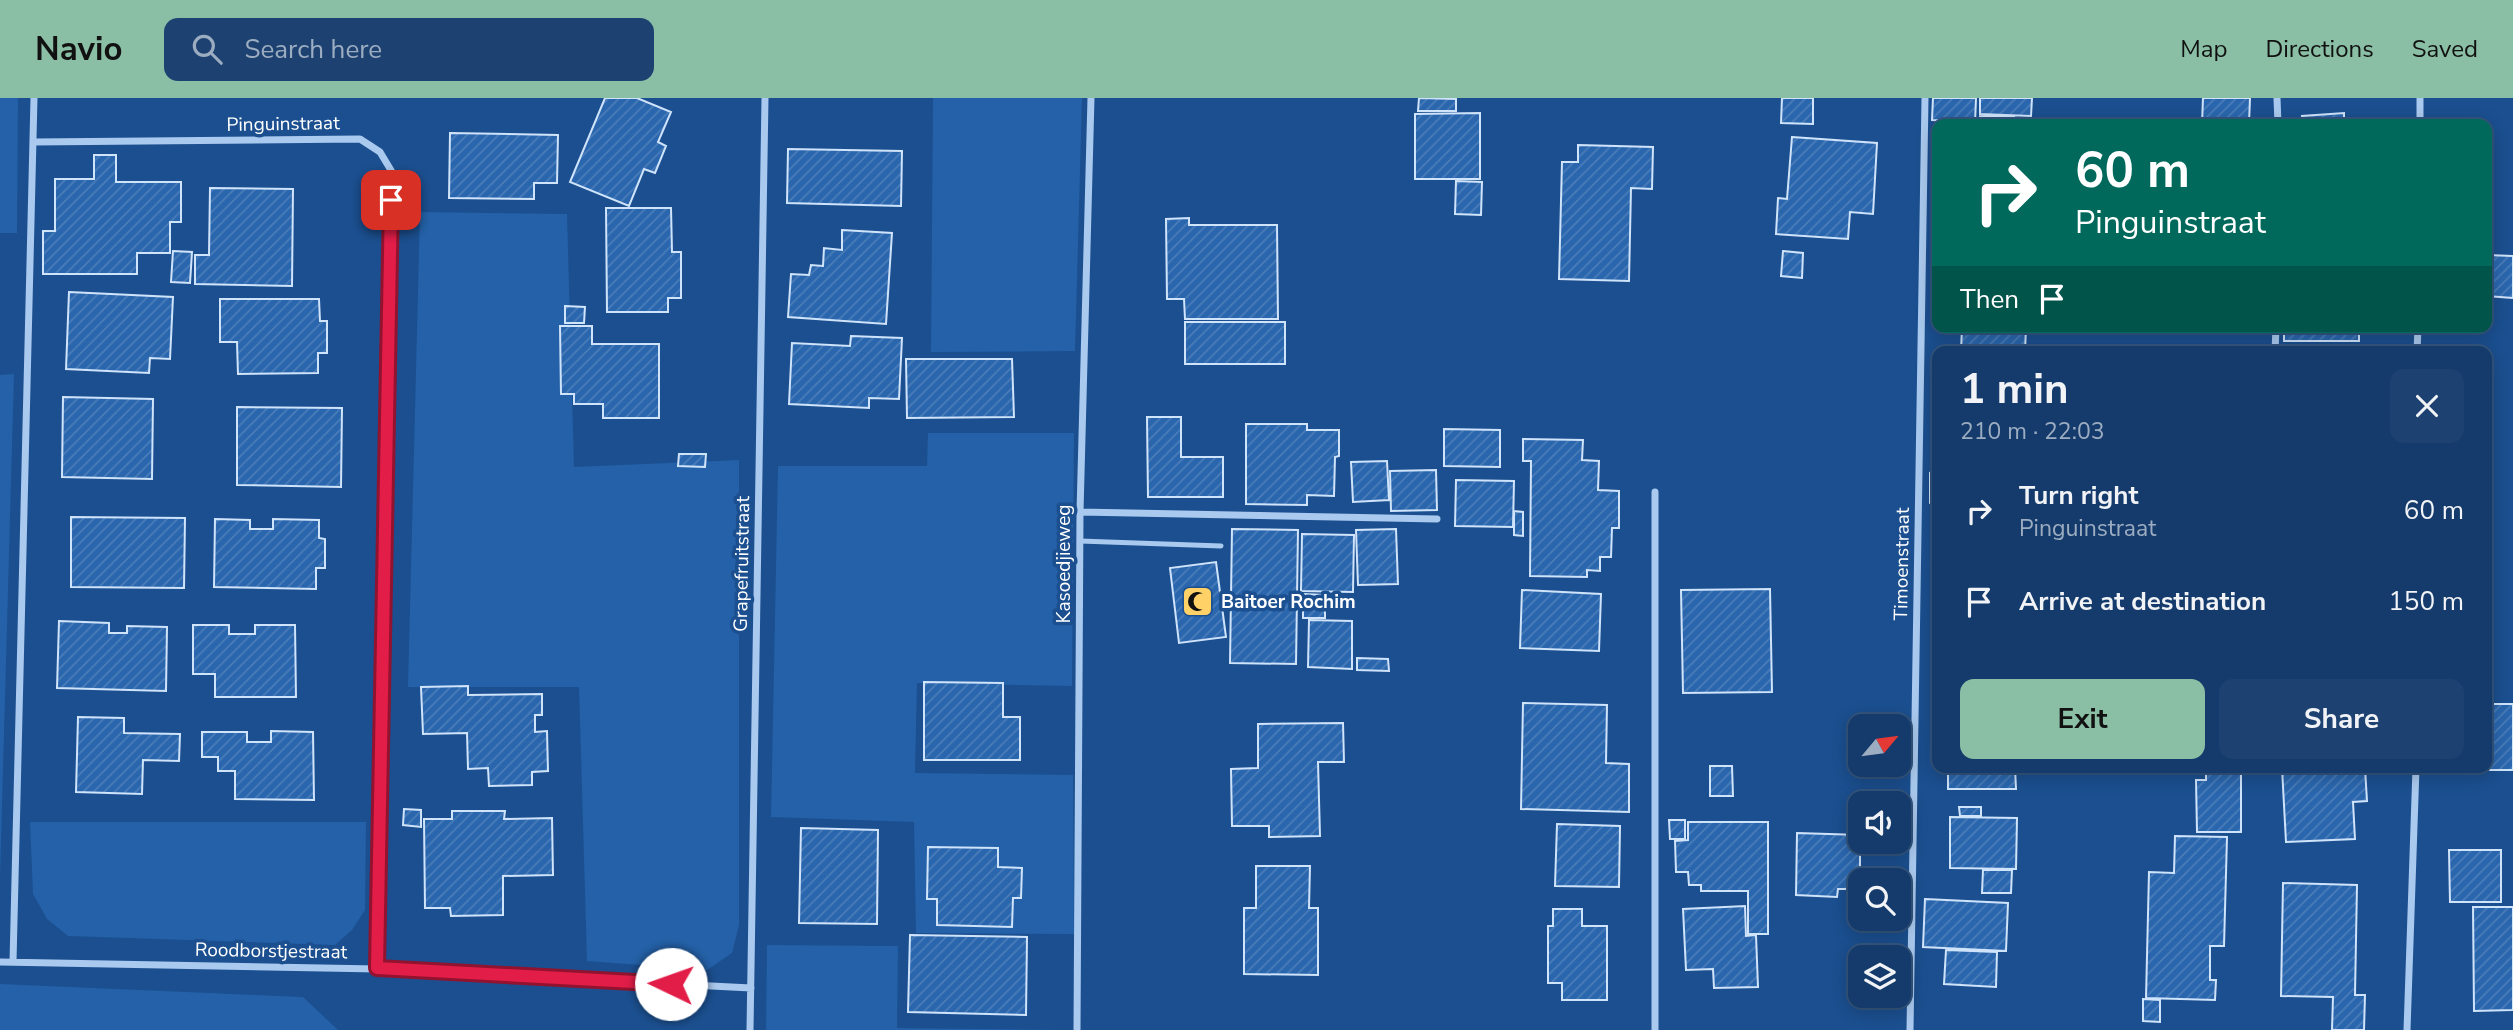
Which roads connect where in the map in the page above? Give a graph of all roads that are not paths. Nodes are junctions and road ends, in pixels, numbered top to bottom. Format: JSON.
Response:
{"nodes":[{"id":1,"x":34,"y":98,"type":"edge"},
{"id":2,"x":765,"y":98,"type":"edge"},
{"id":3,"x":1091,"y":98,"type":"edge"},
{"id":4,"x":1925,"y":98,"type":"edge"},
{"id":5,"x":2277,"y":98,"type":"edge"},
{"id":6,"x":2420,"y":98,"type":"edge"},
{"id":7,"x":2278,"y":119,"type":"edge"},
{"id":8,"x":2420,"y":119,"type":"edge"},
{"id":9,"x":34,"y":142,"type":"junction"},
{"id":10,"x":1654,"y":492,"type":"dead end"},
{"id":11,"x":1080,"y":512,"type":"junction"},
{"id":12,"x":1437,"y":519,"type":"dead end"},
{"id":13,"x":1080,"y":541,"type":"junction"},
{"id":14,"x":1221,"y":546,"type":"dead end"},
{"id":15,"x":2416,"y":773,"type":"edge"},
{"id":16,"x":0,"y":962,"type":"edge"},
{"id":17,"x":13,"y":962,"type":"junction"},
{"id":18,"x":377,"y":968,"type":"junction"},
{"id":19,"x":751,"y":988,"type":"junction"},
{"id":20,"x":750,"y":1030,"type":"edge"},
{"id":21,"x":1077,"y":1030,"type":"edge"},
{"id":22,"x":1655,"y":1030,"type":"edge"},
{"id":23,"x":1910,"y":1030,"type":"edge"},
{"id":24,"x":2407,"y":1030,"type":"edge"}],
"edges":[{"from":1,"to":9,"type":"street"},
{"from":2,"to":19,"type":"street","name":"Grapefruitstraat"},
{"from":3,"to":11,"type":"street","name":"Kasoedjieweg"},
{"from":4,"to":23,"type":"street","name":"Timoenstraat"},
{"from":5,"to":7,"type":"street"},
{"from":6,"to":8,"type":"street"},
{"from":9,"to":17,"type":"street"},
{"from":9,"to":18,"type":"street","name":"Pinguinstraat"},
{"from":10,"to":22,"type":"street"},
{"from":11,"to":12,"type":"street"},
{"from":11,"to":13,"type":"street","name":"Kasoedjieweg"},
{"from":13,"to":14,"type":"lane"},
{"from":13,"to":21,"type":"street","name":"Kasoedjieweg"},
{"from":15,"to":24,"type":"street"},
{"from":16,"to":17,"type":"street","name":"Roodborstjestraat"},
{"from":17,"to":18,"type":"street","name":"Roodborstjestraat"},
{"from":18,"to":19,"type":"street","name":"Roodborstjestraat"},
{"from":19,"to":20,"type":"street","name":"Grapefruitstraat"}]}
